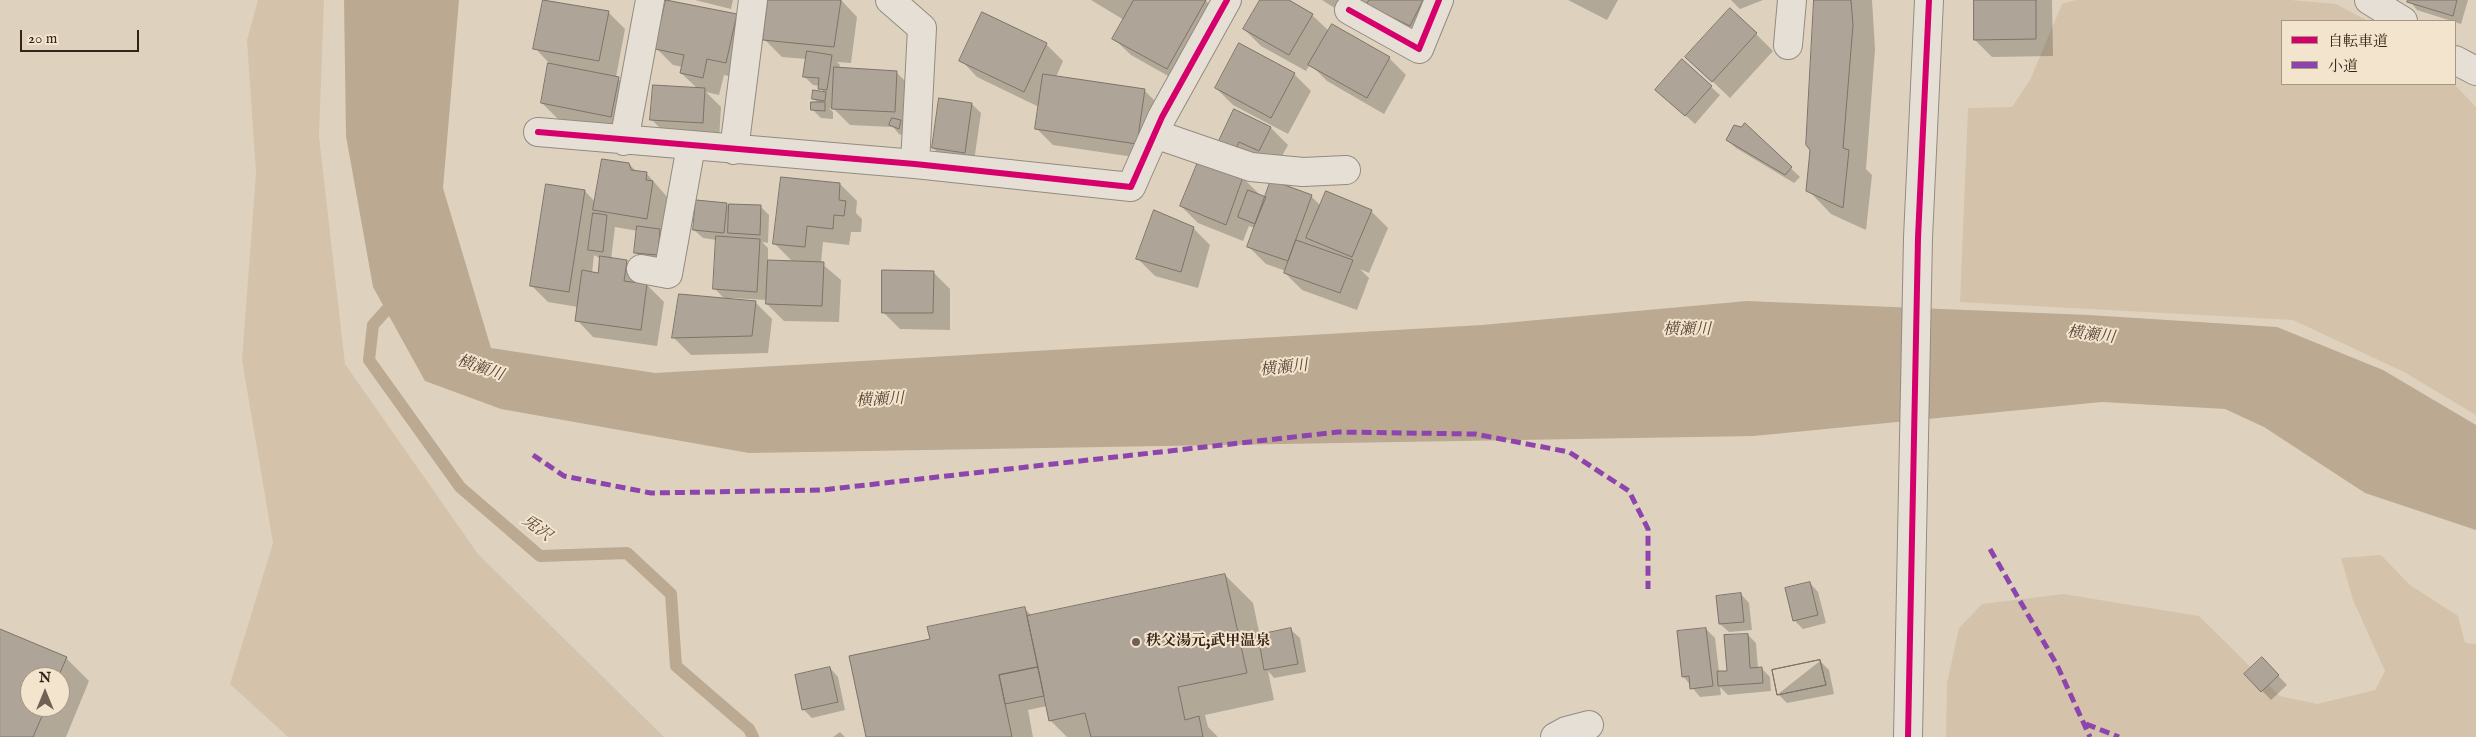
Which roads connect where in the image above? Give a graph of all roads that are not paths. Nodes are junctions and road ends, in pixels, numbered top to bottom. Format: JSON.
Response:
{"nodes":[{"id":1,"x":650,"y":0,"type":"edge"},
{"id":2,"x":753,"y":0,"type":"edge"},
{"id":3,"x":890,"y":0,"type":"edge"},
{"id":4,"x":1228,"y":0,"type":"edge"},
{"id":5,"x":1439,"y":0,"type":"edge"},
{"id":6,"x":1792,"y":0,"type":"edge"},
{"id":7,"x":1928,"y":0,"type":"edge"},
{"id":8,"x":2369,"y":0,"type":"edge"},
{"id":9,"x":1349,"y":10,"type":"dead end"},
{"id":10,"x":2401,"y":20,"type":"edge"},
{"id":11,"x":1788,"y":45,"type":"dead end"},
{"id":12,"x":2456,"y":61,"type":"edge"},
{"id":13,"x":2476,"y":71,"type":"edge"},
{"id":14,"x":538,"y":132,"type":"dead end"},
{"id":15,"x":1155,"y":134,"type":"junction"},
{"id":16,"x":624,"y":141,"type":"junction"},
{"id":17,"x":691,"y":146,"type":"junction"},
{"id":18,"x":734,"y":150,"type":"junction"},
{"id":19,"x":915,"y":164,"type":"junction"},
{"id":20,"x":1346,"y":170,"type":"dead end"},
{"id":21,"x":641,"y":269,"type":"dead end"},
{"id":22,"x":1589,"y":725,"type":"dead end"},
{"id":23,"x":1555,"y":737,"type":"edge"},
{"id":24,"x":1908,"y":737,"type":"edge"}],
"edges":[{"from":1,"to":16,"type":"street"},
{"from":2,"to":18,"type":"street"},
{"from":3,"to":19,"type":"street"},
{"from":4,"to":15,"type":"street"},
{"from":5,"to":9,"type":"street"},
{"from":6,"to":11,"type":"street"},
{"from":7,"to":24,"type":"street"},
{"from":8,"to":10,"type":"street"},
{"from":12,"to":13,"type":"street"},
{"from":14,"to":16,"type":"street"},
{"from":15,"to":19,"type":"street"},
{"from":15,"to":20,"type":"street"},
{"from":16,"to":17,"type":"street"},
{"from":17,"to":18,"type":"street"},
{"from":17,"to":21,"type":"street"},
{"from":18,"to":19,"type":"street"},
{"from":22,"to":23,"type":"street"}]}
